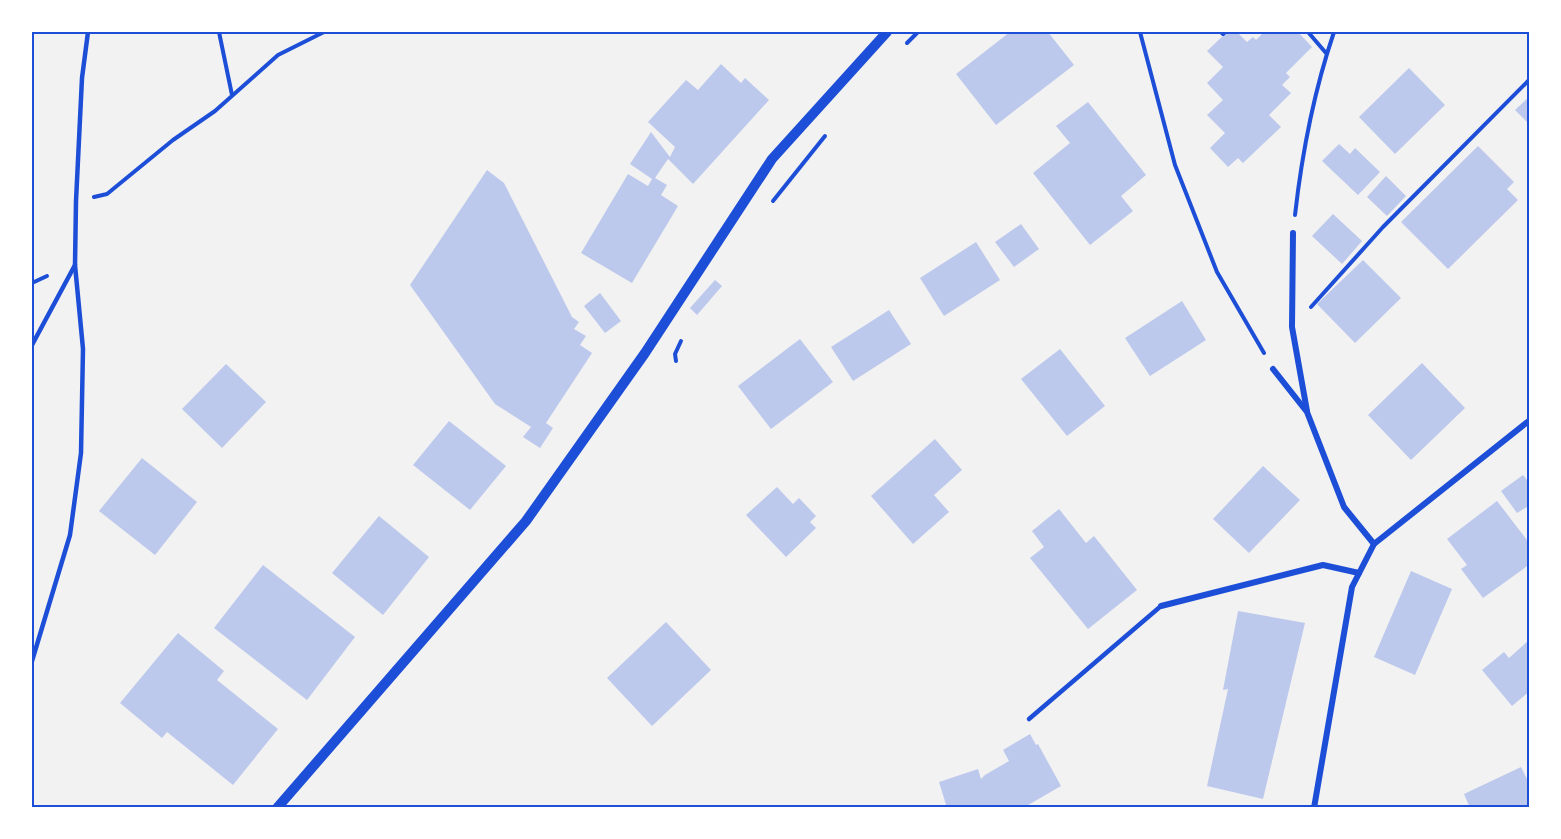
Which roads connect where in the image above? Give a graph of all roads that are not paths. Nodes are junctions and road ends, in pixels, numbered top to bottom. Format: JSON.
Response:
{"nodes":[{"id":1,"x":88,"y":32,"type":"edge"},
{"id":2,"x":887,"y":32,"type":"edge"},
{"id":3,"x":1293,"y":233,"type":"road end"},
{"id":4,"x":75,"y":264,"type":"junction"},
{"id":5,"x":32,"y":345,"type":"edge"},
{"id":6,"x":1273,"y":369,"type":"road end"},
{"id":7,"x":1307,"y":412,"type":"junction"},
{"id":8,"x":1530,"y":420,"type":"edge"},
{"id":9,"x":1374,"y":544,"type":"junction"},
{"id":10,"x":1359,"y":573,"type":"junction"},
{"id":11,"x":1161,"y":606,"type":"joint"},
{"id":12,"x":32,"y":661,"type":"edge"},
{"id":13,"x":1029,"y":719,"type":"dead end"},
{"id":14,"x":277,"y":807,"type":"edge"},
{"id":15,"x":1314,"y":807,"type":"edge"}],
"edges":[{"from":1,"to":4,"type":"lane"},
{"from":2,"to":14,"type":"street"},
{"from":3,"to":7,"type":"street"},
{"from":4,"to":5,"type":"lane"},
{"from":4,"to":12,"type":"lane"},
{"from":6,"to":7,"type":"street"},
{"from":7,"to":9,"type":"street"},
{"from":8,"to":9,"type":"street"},
{"from":9,"to":10,"type":"street"},
{"from":10,"to":11,"type":"street"},
{"from":10,"to":15,"type":"street"},
{"from":11,"to":13,"type":"lane"}]}
